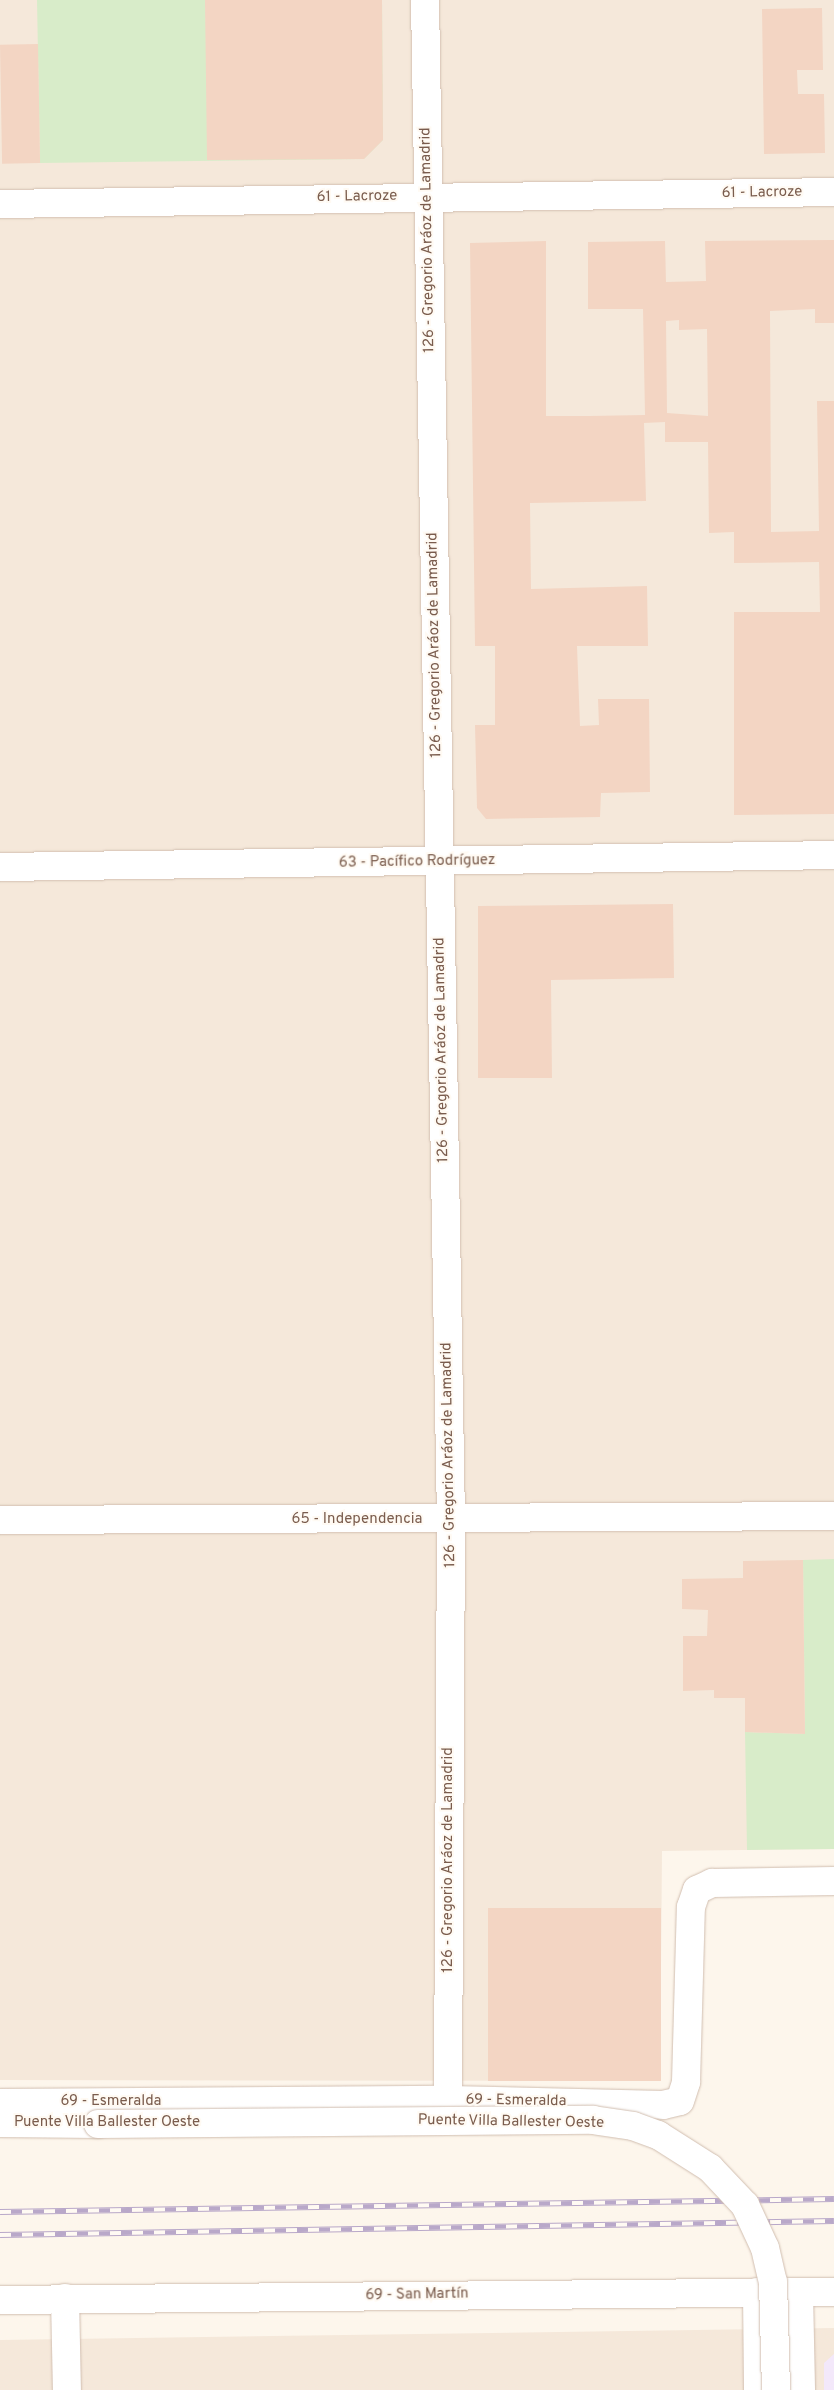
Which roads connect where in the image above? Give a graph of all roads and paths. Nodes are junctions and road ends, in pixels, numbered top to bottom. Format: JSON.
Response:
{"nodes":[{"id":1,"x":425,"y":0,"type":"edge"},
{"id":2,"x":834,"y":192,"type":"edge"},
{"id":3,"x":427,"y":196,"type":"junction"},
{"id":4,"x":0,"y":204,"type":"edge"},
{"id":5,"x":834,"y":855,"type":"edge"},
{"id":6,"x":439,"y":862,"type":"junction"},
{"id":7,"x":0,"y":867,"type":"edge"},
{"id":8,"x":834,"y":1516,"type":"edge"},
{"id":9,"x":0,"y":1520,"type":"edge"},
{"id":10,"x":450,"y":1520,"type":"junction"},
{"id":11,"x":834,"y":1881,"type":"edge"},
{"id":12,"x":448,"y":2100,"type":"junction"},
{"id":13,"x":0,"y":2103,"type":"edge"},
{"id":14,"x":0,"y":2123,"type":"edge"},
{"id":15,"x":757,"y":2292,"type":"junction"},
{"id":16,"x":834,"y":2292,"type":"edge"},
{"id":17,"x":799,"y":2293,"type":"junction"},
{"id":18,"x":65,"y":2298,"type":"junction"},
{"id":19,"x":0,"y":2300,"type":"edge"},
{"id":20,"x":67,"y":2390,"type":"edge"},
{"id":21,"x":758,"y":2390,"type":"edge"},
{"id":22,"x":776,"y":2390,"type":"edge"},
{"id":23,"x":801,"y":2390,"type":"edge"}],
"edges":[{"from":1,"to":3,"type":"street","name":"126 - Gregorio Aráoz de Lamadrid"},
{"from":2,"to":3,"type":"street","name":"61 - Lacroze"},
{"from":3,"to":4,"type":"street","name":"61 - Lacroze"},
{"from":3,"to":6,"type":"street","name":"126 - Gregorio Aráoz de Lamadrid"},
{"from":5,"to":6,"type":"street","name":"63 - Pacífico Rodríguez"},
{"from":6,"to":7,"type":"street","name":"63 - Pacífico Rodríguez"},
{"from":6,"to":10,"type":"street","name":"126 - Gregorio Aráoz de Lamadrid"},
{"from":8,"to":10,"type":"street","name":"65 - Independencia"},
{"from":9,"to":10,"type":"street","name":"65 - Independencia"},
{"from":10,"to":12,"type":"street","name":"126 - Gregorio Aráoz de Lamadrid"},
{"from":11,"to":12,"type":"street","name":"69 - Esmeralda"},
{"from":12,"to":13,"type":"street","name":"69 - Esmeralda"},
{"from":14,"to":22,"type":"street","name":"Puente Villa Ballester Oeste","bridge":true},
{"from":15,"to":17,"type":"street","name":"69 - San Martín"},
{"from":15,"to":18,"type":"street","name":"69 - San Martín"},
{"from":15,"to":21,"type":"street"},
{"from":16,"to":17,"type":"street","name":"69 - San Martín"},
{"from":17,"to":23,"type":"street"},
{"from":18,"to":19,"type":"street","name":"69 - San Martín"},
{"from":18,"to":20,"type":"street"}]}
